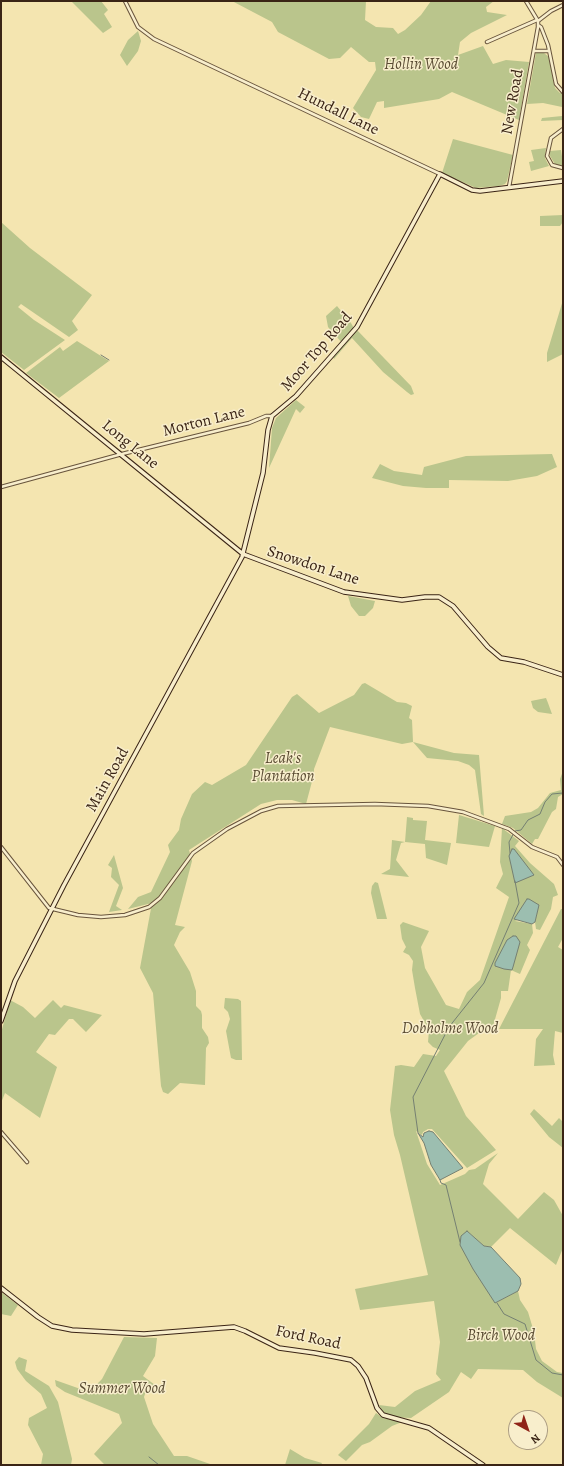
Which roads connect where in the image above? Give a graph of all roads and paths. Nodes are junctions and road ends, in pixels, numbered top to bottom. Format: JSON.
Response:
{"nodes":[{"id":1,"x":125,"y":1,"type":"edge"},
{"id":2,"x":526,"y":1,"type":"edge"},
{"id":3,"x":563,"y":5,"type":"edge"},
{"id":4,"x":537,"y":20,"type":"junction"},
{"id":5,"x":538,"y":25,"type":"junction"},
{"id":6,"x":487,"y":42,"type":"dead end"},
{"id":7,"x":534,"y":51,"type":"junction"},
{"id":8,"x":549,"y":51,"type":"junction"},
{"id":9,"x":563,"y":92,"type":"edge"},
{"id":10,"x":563,"y":129,"type":"edge"},
{"id":11,"x":563,"y":168,"type":"edge"},
{"id":12,"x":440,"y":174,"type":"junction"},
{"id":13,"x":563,"y":181,"type":"edge"},
{"id":14,"x":509,"y":188,"type":"junction"},
{"id":15,"x":1,"y":357,"type":"edge"},
{"id":16,"x":272,"y":416,"type":"junction"},
{"id":17,"x":122,"y":454,"type":"junction"},
{"id":18,"x":1,"y":487,"type":"edge"},
{"id":19,"x":243,"y":554,"type":"junction"},
{"id":20,"x":563,"y":675,"type":"edge"},
{"id":21,"x":1,"y":847,"type":"edge"},
{"id":22,"x":563,"y":865,"type":"edge"},
{"id":23,"x":52,"y":909,"type":"junction"},
{"id":24,"x":1,"y":1021,"type":"edge"},
{"id":25,"x":1,"y":1132,"type":"edge"},
{"id":26,"x":27,"y":1162,"type":"dead end"},
{"id":27,"x":1,"y":1288,"type":"edge"},
{"id":28,"x":483,"y":1465,"type":"edge"}],
"edges":[{"from":1,"to":12,"type":"street","name":"Hundall Lane"},
{"from":2,"to":4,"type":"street"},
{"from":3,"to":4,"type":"street"},
{"from":4,"to":5,"type":"street","name":"New Road"},
{"from":4,"to":6,"type":"street"},
{"from":5,"to":7,"type":"street","name":"New Road"},
{"from":5,"to":8,"type":"street"},
{"from":7,"to":8,"type":"street"},
{"from":7,"to":14,"type":"street","name":"New Road"},
{"from":8,"to":9,"type":"street"},
{"from":10,"to":11,"type":"street"},
{"from":12,"to":14,"type":"street","name":"Hundall Lane"},
{"from":12,"to":16,"type":"street","name":"Moor Top Road"},
{"from":13,"to":14,"type":"street","name":"Hundall Lane"},
{"from":15,"to":17,"type":"street","name":"Long Lane"},
{"from":16,"to":17,"type":"street","name":"Morton Lane"},
{"from":16,"to":19,"type":"street"},
{"from":17,"to":18,"type":"street","name":"Morton Lane"},
{"from":17,"to":19,"type":"street","name":"Long Lane"},
{"from":19,"to":20,"type":"street","name":"Snowdon Lane"},
{"from":19,"to":23,"type":"street","name":"Main Road"},
{"from":21,"to":23,"type":"street"},
{"from":22,"to":23,"type":"street"},
{"from":23,"to":24,"type":"street","name":"Main Road"},
{"from":25,"to":26,"type":"street"},
{"from":27,"to":28,"type":"street","name":"Ford Road"}]}
